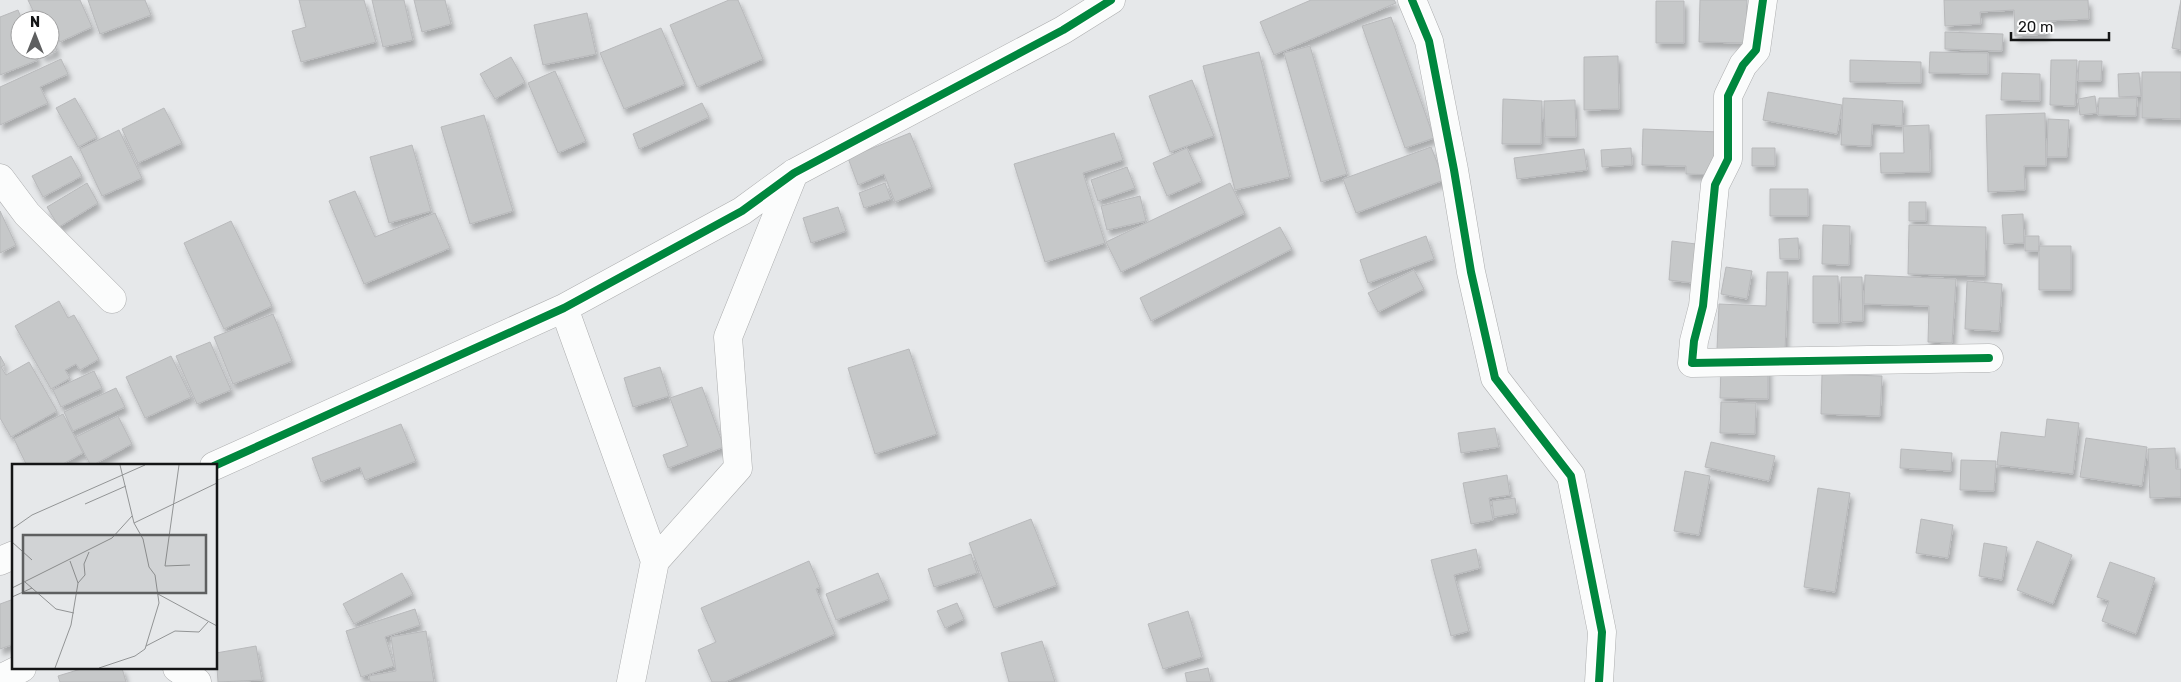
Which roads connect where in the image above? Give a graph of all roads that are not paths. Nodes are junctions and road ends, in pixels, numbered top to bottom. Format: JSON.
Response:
{"nodes":[{"id":1,"x":1111,"y":0,"type":"edge"},
{"id":2,"x":1412,"y":0,"type":"edge"},
{"id":3,"x":1763,"y":0,"type":"edge"},
{"id":4,"x":794,"y":173,"type":"junction"},
{"id":5,"x":0,"y":178,"type":"edge"},
{"id":6,"x":112,"y":299,"type":"dead end"},
{"id":7,"x":564,"y":308,"type":"junction"},
{"id":8,"x":1989,"y":358,"type":"dead end"},
{"id":9,"x":218,"y":464,"type":"edge"},
{"id":10,"x":12,"y":556,"type":"edge"},
{"id":11,"x":0,"y":561,"type":"edge"},
{"id":12,"x":655,"y":561,"type":"junction"},
{"id":13,"x":18,"y":670,"type":"edge"},
{"id":14,"x":180,"y":670,"type":"edge"},
{"id":15,"x":0,"y":679,"type":"edge"},
{"id":16,"x":197,"y":682,"type":"edge"},
{"id":17,"x":631,"y":682,"type":"edge"},
{"id":18,"x":1599,"y":682,"type":"edge"}],
"edges":[{"from":1,"to":4,"type":"street"},
{"from":2,"to":18,"type":"street"},
{"from":3,"to":8,"type":"street"},
{"from":4,"to":7,"type":"street"},
{"from":4,"to":12,"type":"street"},
{"from":5,"to":6,"type":"street"},
{"from":7,"to":9,"type":"street"},
{"from":7,"to":12,"type":"street"},
{"from":10,"to":11,"type":"street"},
{"from":12,"to":17,"type":"street"},
{"from":13,"to":15,"type":"street"},
{"from":14,"to":16,"type":"street"}]}
